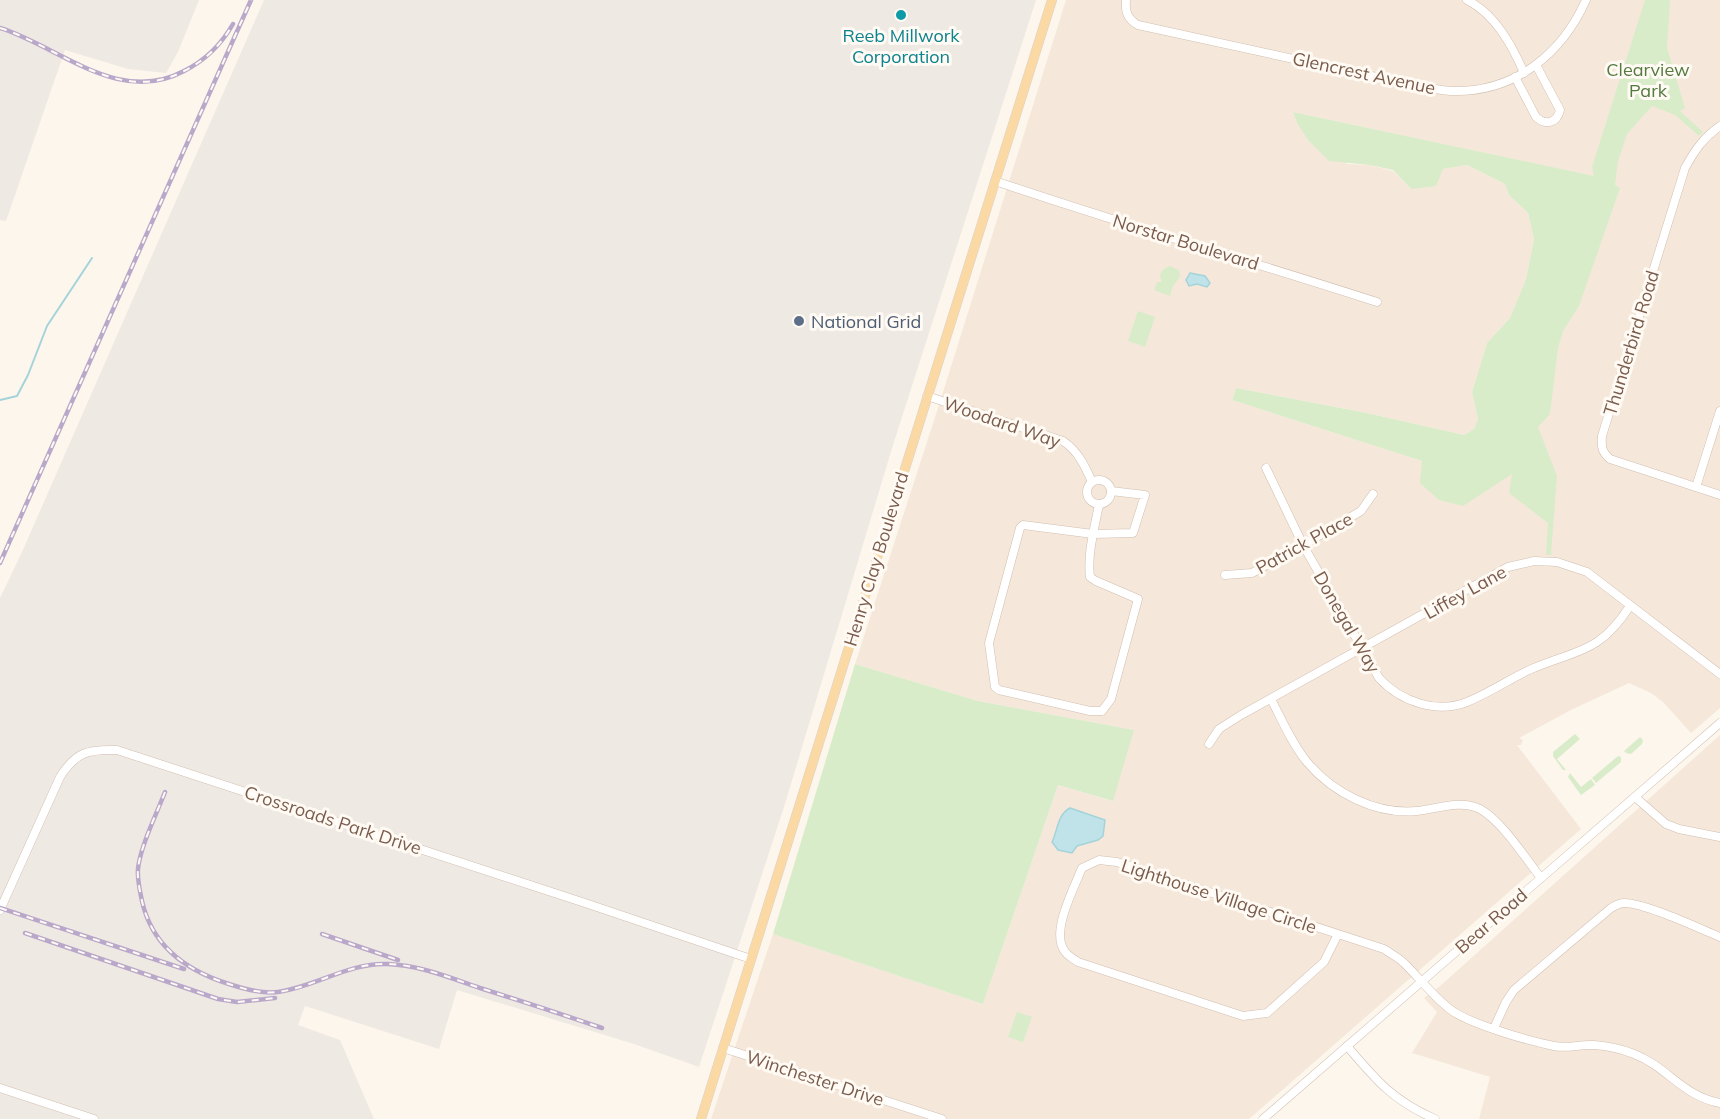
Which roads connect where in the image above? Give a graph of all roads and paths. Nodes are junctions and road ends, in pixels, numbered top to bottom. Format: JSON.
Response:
{"nodes":[{"id":1,"x":1052,"y":0,"type":"edge"},
{"id":2,"x":1126,"y":0,"type":"edge"},
{"id":3,"x":1467,"y":0,"type":"edge"},
{"id":4,"x":1586,"y":0,"type":"edge"},
{"id":5,"x":1536,"y":65,"type":"junction"},
{"id":6,"x":1524,"y":73,"type":"junction"},
{"id":7,"x":1515,"y":77,"type":"junction"},
{"id":8,"x":1720,"y":126,"type":"edge"},
{"id":9,"x":995,"y":181,"type":"junction"},
{"id":10,"x":1377,"y":302,"type":"dead end"},
{"id":11,"x":927,"y":396,"type":"junction"},
{"id":12,"x":1720,"y":411,"type":"edge"},
{"id":13,"x":1266,"y":468,"type":"dead end"},
{"id":14,"x":1092,"y":482,"type":"junction"},
{"id":15,"x":1696,"y":487,"type":"junction"},
{"id":16,"x":1111,"y":491,"type":"junction"},
{"id":17,"x":1373,"y":494,"type":"dead end"},
{"id":18,"x":1720,"y":495,"type":"edge"},
{"id":19,"x":1098,"y":504,"type":"junction"},
{"id":20,"x":1093,"y":534,"type":"junction"},
{"id":21,"x":1303,"y":545,"type":"junction"},
{"id":22,"x":1225,"y":575,"type":"dead end"},
{"id":23,"x":1630,"y":606,"type":"junction"},
{"id":24,"x":1361,"y":649,"type":"junction"},
{"id":25,"x":1720,"y":674,"type":"edge"},
{"id":26,"x":1271,"y":699,"type":"junction"},
{"id":27,"x":1720,"y":724,"type":"edge"},
{"id":28,"x":1209,"y":744,"type":"dead end"},
{"id":29,"x":1635,"y":797,"type":"junction"},
{"id":30,"x":1720,"y":837,"type":"edge"},
{"id":31,"x":1541,"y":878,"type":"junction"},
{"id":32,"x":0,"y":910,"type":"edge"},
{"id":33,"x":1338,"y":934,"type":"junction"},
{"id":34,"x":1720,"y":937,"type":"edge"},
{"id":35,"x":751,"y":959,"type":"junction"},
{"id":36,"x":1421,"y":981,"type":"junction"},
{"id":37,"x":1494,"y":1028,"type":"junction"},
{"id":38,"x":1347,"y":1046,"type":"junction"},
{"id":39,"x":723,"y":1048,"type":"junction"},
{"id":40,"x":0,"y":1088,"type":"edge"},
{"id":41,"x":1720,"y":1103,"type":"edge"},
{"id":42,"x":94,"y":1119,"type":"edge"},
{"id":43,"x":701,"y":1119,"type":"edge"},
{"id":44,"x":942,"y":1119,"type":"edge"},
{"id":45,"x":1263,"y":1119,"type":"edge"},
{"id":46,"x":1435,"y":1119,"type":"edge"}],
"edges":[{"from":1,"to":9,"type":"main road","name":"Henry Clay Boulevard"},
{"from":2,"to":7,"type":"street","name":"Glencrest Avenue"},
{"from":3,"to":6,"type":"street"},
{"from":4,"to":5,"type":"street","name":"Glencrest Avenue"},
{"from":5,"to":6,"type":"street","name":"Glencrest Avenue"},
{"from":5,"to":7,"type":"street"},
{"from":6,"to":7,"type":"street","name":"Glencrest Avenue"},
{"from":8,"to":15,"type":"street","name":"Thunderbird Road"},
{"from":9,"to":10,"type":"street","name":"Norstar Boulevard"},
{"from":9,"to":11,"type":"main road","name":"Henry Clay Boulevard"},
{"from":11,"to":14,"type":"street","name":"Woodard Way"},
{"from":11,"to":35,"type":"main road","name":"Henry Clay Boulevard"},
{"from":12,"to":15,"type":"street"},
{"from":13,"to":21,"type":"street","name":"Donegal Way"},
{"from":14,"to":16,"type":"street","name":"Woodard Way"},
{"from":14,"to":19,"type":"street","name":"Woodard Way"},
{"from":15,"to":18,"type":"street","name":"Thunderbird Road"},
{"from":16,"to":19,"type":"street"},
{"from":16,"to":20,"type":"street","name":"Woodard Way"},
{"from":17,"to":21,"type":"street","name":"Patrick Place"},
{"from":19,"to":20,"type":"street","name":"Woodard Way"},
{"from":20,"to":20,"type":"street","name":"Woodard Way"},
{"from":21,"to":22,"type":"street","name":"Patrick Place"},
{"from":21,"to":24,"type":"street","name":"Donegal Way"},
{"from":23,"to":24,"type":"street","name":"Liffey Lane"},
{"from":23,"to":24,"type":"street","name":"Donegal Way"},
{"from":23,"to":25,"type":"street","name":"Liffey Lane"},
{"from":24,"to":26,"type":"street","name":"Liffey Lane"},
{"from":26,"to":28,"type":"street","name":"Liffey Lane"},
{"from":26,"to":31,"type":"street"},
{"from":27,"to":29,"type":"street","name":"Bear Road"},
{"from":29,"to":30,"type":"street"},
{"from":29,"to":31,"type":"street","name":"Bear Road"},
{"from":31,"to":36,"type":"street","name":"Bear Road"},
{"from":32,"to":35,"type":"street","name":"Crossroads Park Drive"},
{"from":33,"to":33,"type":"street","name":"Lighthouse Village Circle"},
{"from":33,"to":36,"type":"street","name":"Lighthouse Village Circle"},
{"from":34,"to":37,"type":"street"},
{"from":35,"to":39,"type":"main road","name":"Henry Clay Boulevard"},
{"from":36,"to":37,"type":"street","name":"Lighthouse Village Circle"},
{"from":36,"to":38,"type":"street","name":"Bear Road"},
{"from":37,"to":41,"type":"street","name":"Lighthouse Village Circle"},
{"from":38,"to":45,"type":"street","name":"Bear Road"},
{"from":38,"to":46,"type":"street"},
{"from":39,"to":43,"type":"main road","name":"Henry Clay Boulevard"},
{"from":39,"to":44,"type":"street","name":"Winchester Drive"},
{"from":40,"to":42,"type":"street"}]}
